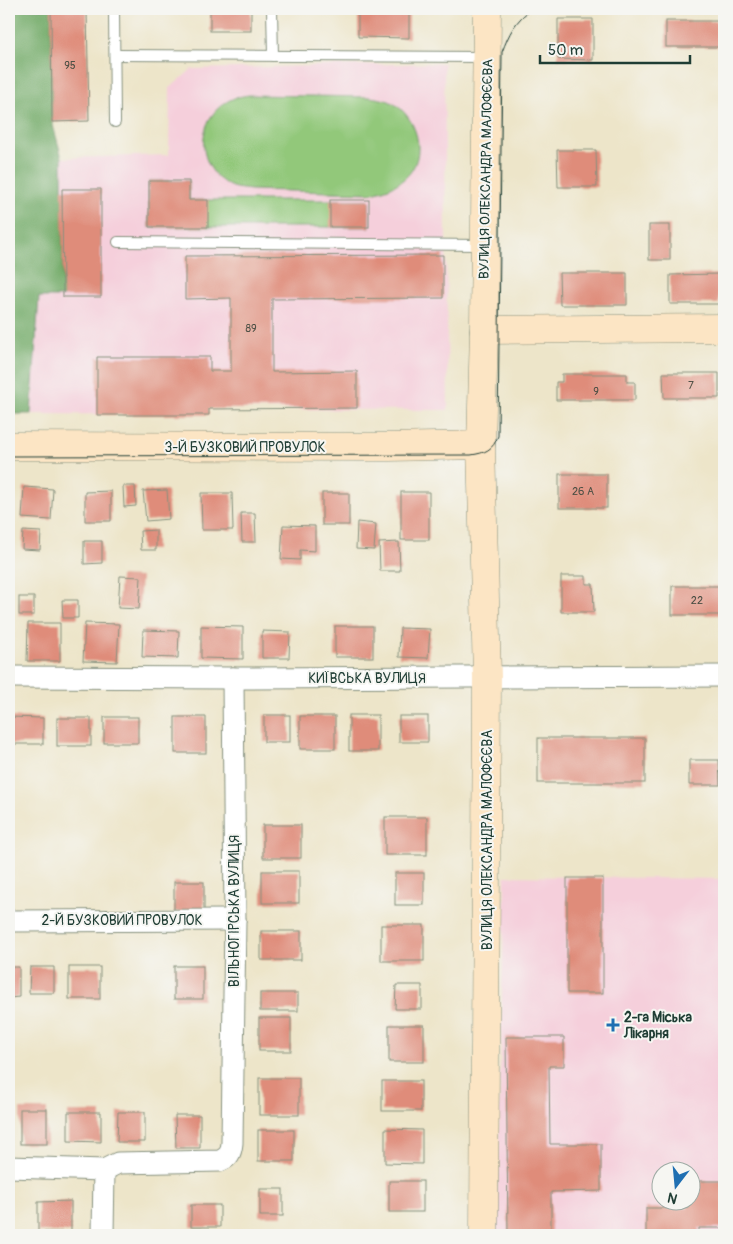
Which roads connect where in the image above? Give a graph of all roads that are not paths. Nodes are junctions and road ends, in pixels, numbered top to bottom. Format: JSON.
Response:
{"nodes":[{"id":1,"x":114,"y":9,"type":"edge"},
{"id":2,"x":272,"y":9,"type":"edge"},
{"id":3,"x":487,"y":9,"type":"edge"},
{"id":4,"x":116,"y":55,"type":"junction"},
{"id":5,"x":272,"y":56,"type":"junction"},
{"id":6,"x":488,"y":57,"type":"junction"},
{"id":7,"x":115,"y":122,"type":"dead end"},
{"id":8,"x":118,"y":242,"type":"dead end"},
{"id":9,"x":484,"y":245,"type":"junction"},
{"id":10,"x":724,"y":328,"type":"edge"},
{"id":11,"x":484,"y":330,"type":"junction"},
{"id":12,"x":481,"y":445,"type":"junction"},
{"id":13,"x":9,"y":446,"type":"edge"},
{"id":14,"x":724,"y":676,"type":"edge"},
{"id":15,"x":9,"y":677,"type":"edge"},
{"id":16,"x":487,"y":677,"type":"junction"},
{"id":17,"x":233,"y":678,"type":"junction"},
{"id":18,"x":235,"y":920,"type":"junction"},
{"id":19,"x":9,"y":921,"type":"edge"},
{"id":20,"x":9,"y":1167,"type":"edge"},
{"id":21,"x":104,"y":1170,"type":"junction"},
{"id":22,"x":103,"y":1235,"type":"edge"},
{"id":23,"x":484,"y":1235,"type":"edge"}],
"edges":[{"from":1,"to":4,"type":"lane"},
{"from":2,"to":5,"type":"lane"},
{"from":3,"to":6,"type":"street","name":"ВУЛИЦЯ ОЛЕКСАНДРА МАЛОФЄЄВА"},
{"from":4,"to":5,"type":"lane"},
{"from":4,"to":7,"type":"lane"},
{"from":5,"to":6,"type":"lane"},
{"from":6,"to":9,"type":"street","name":"ВУЛИЦЯ ОЛЕКСАНДРА МАЛОФЄЄВА"},
{"from":8,"to":9,"type":"lane"},
{"from":9,"to":11,"type":"street","name":"ВУЛИЦЯ ОЛЕКСАНДРА МАЛОФЄЄВА"},
{"from":10,"to":11,"type":"street"},
{"from":11,"to":12,"type":"street"},
{"from":12,"to":13,"type":"street","name":"3-Й БУЗКОВИЙ ПРОВУЛОК"},
{"from":12,"to":16,"type":"street","name":"ВУЛИЦЯ ОЛЕКСАНДРА МАЛОФЄЄВА"},
{"from":14,"to":16,"type":"street","name":"КИЇВСЬКА ВУЛИЦЯ"},
{"from":15,"to":17,"type":"street","name":"КИЇВСЬКА ВУЛИЦЯ"},
{"from":16,"to":17,"type":"street","name":"КИЇВСЬКА ВУЛИЦЯ"},
{"from":16,"to":23,"type":"street","name":"ВУЛИЦЯ ОЛЕКСАНДРА МАЛОФЄЄВА"},
{"from":17,"to":18,"type":"street","name":"ВІЛЬНОГІРСЬКА ВУЛИЦЯ"},
{"from":18,"to":19,"type":"street","name":"2-Й БУЗКОВИЙ ПРОВУЛОК"},
{"from":18,"to":21,"type":"street","name":"ВІЛЬНОГІРСЬКА ВУЛИЦЯ"},
{"from":20,"to":21,"type":"street"},
{"from":21,"to":22,"type":"street"}]}
